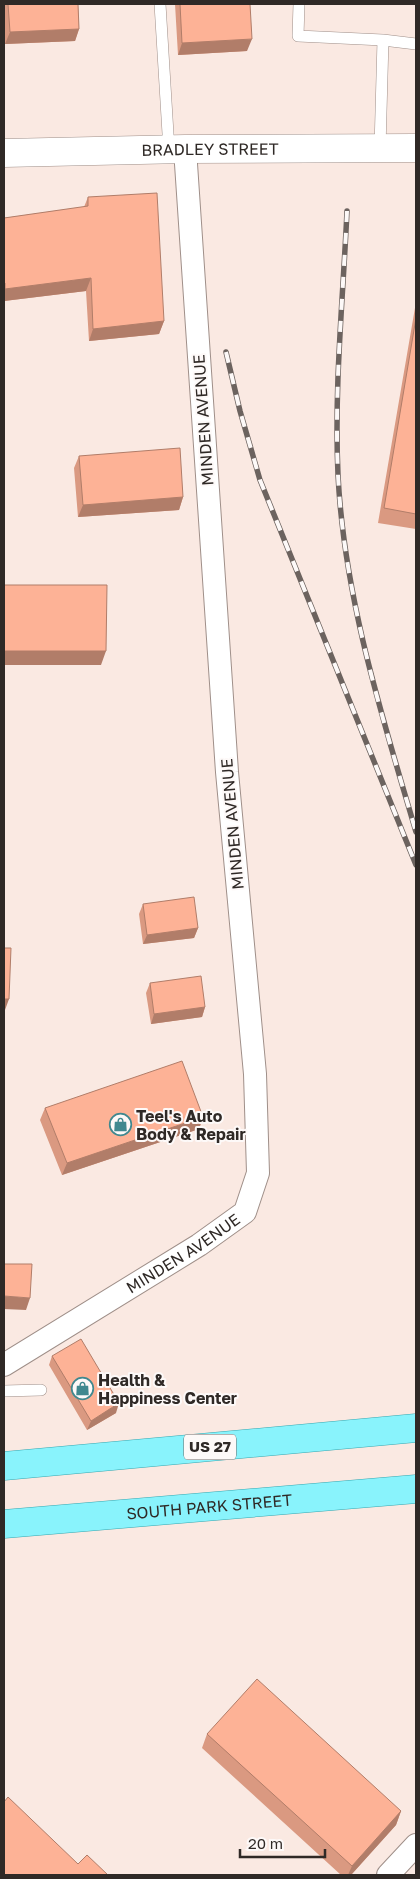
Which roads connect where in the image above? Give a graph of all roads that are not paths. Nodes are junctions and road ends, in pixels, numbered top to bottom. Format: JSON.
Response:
{"nodes":[{"id":1,"x":160,"y":4,"type":"edge"},
{"id":2,"x":299,"y":4,"type":"edge"},
{"id":3,"x":383,"y":40,"type":"junction"},
{"id":4,"x":416,"y":44,"type":"edge"},
{"id":5,"x":380,"y":148,"type":"junction"},
{"id":6,"x":416,"y":148,"type":"edge"},
{"id":7,"x":177,"y":149,"type":"junction"},
{"id":8,"x":4,"y":153,"type":"edge"},
{"id":9,"x":4,"y":1365,"type":"edge"},
{"id":10,"x":41,"y":1390,"type":"dead end"},
{"id":11,"x":4,"y":1391,"type":"edge"},
{"id":12,"x":416,"y":1428,"type":"edge"},
{"id":13,"x":4,"y":1466,"type":"edge"},
{"id":14,"x":416,"y":1489,"type":"edge"},
{"id":15,"x":4,"y":1524,"type":"edge"},
{"id":16,"x":416,"y":1845,"type":"edge"},
{"id":17,"x":388,"y":1875,"type":"edge"}],
"edges":[{"from":1,"to":7,"type":"lane"},
{"from":2,"to":3,"type":"lane"},
{"from":3,"to":4,"type":"lane"},
{"from":3,"to":5,"type":"lane"},
{"from":5,"to":6,"type":"street","name":"BRADLEY STREET"},
{"from":5,"to":7,"type":"street","name":"BRADLEY STREET"},
{"from":7,"to":8,"type":"street","name":"BRADLEY STREET"},
{"from":7,"to":9,"type":"street","name":"MINDEN AVENUE"},
{"from":10,"to":11,"type":"lane"},
{"from":12,"to":13,"type":"main road","number":"US 27"},
{"from":14,"to":15,"type":"main road","name":"SOUTH PARK STREET"},
{"from":16,"to":17,"type":"street"}]}
